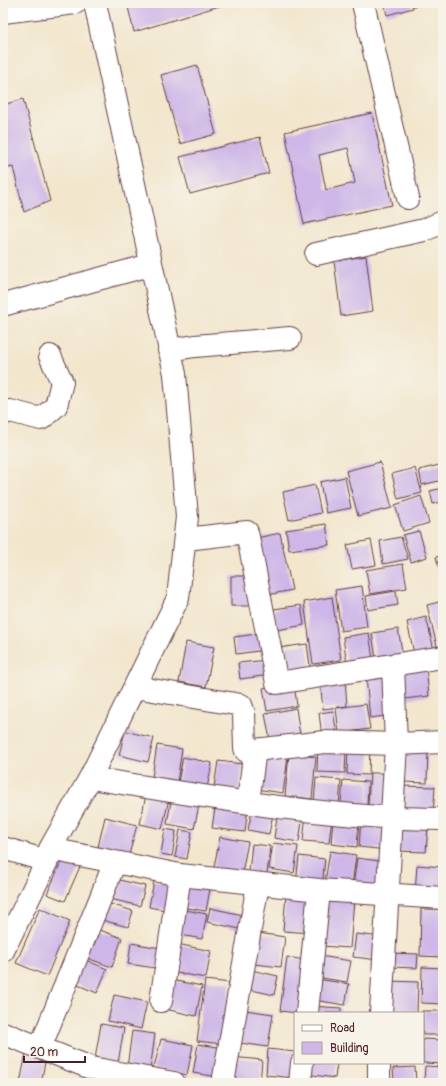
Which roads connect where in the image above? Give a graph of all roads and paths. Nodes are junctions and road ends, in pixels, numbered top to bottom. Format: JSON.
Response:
{"nodes":[{"id":1,"x":75,"y":3,"type":"edge"},
{"id":2,"x":95,"y":3,"type":"edge"},
{"id":3,"x":363,"y":3,"type":"edge"},
{"id":4,"x":3,"y":12,"type":"edge"},
{"id":5,"x":408,"y":198,"type":"dead end"},
{"id":6,"x":443,"y":222,"type":"edge"},
{"id":7,"x":316,"y":254,"type":"dead end"},
{"id":8,"x":150,"y":264,"type":"junction"},
{"id":9,"x":3,"y":305,"type":"edge"},
{"id":10,"x":290,"y":338,"type":"dead end"},
{"id":11,"x":169,"y":350,"type":"junction"},
{"id":12,"x":50,"y":356,"type":"dead end"},
{"id":13,"x":3,"y":414,"type":"edge"},
{"id":14,"x":186,"y":539,"type":"junction"},
{"id":15,"x":443,"y":657,"type":"edge"},
{"id":16,"x":393,"y":665,"type":"junction"},
{"id":17,"x":135,"y":687,"type":"junction"},
{"id":18,"x":443,"y":742,"type":"edge"},
{"id":19,"x":396,"y":744,"type":"junction"},
{"id":20,"x":255,"y":750,"type":"junction"},
{"id":21,"x":90,"y":778,"type":"junction"},
{"id":22,"x":248,"y":802,"type":"junction"},
{"id":23,"x":392,"y":819,"type":"junction"},
{"id":24,"x":443,"y":819,"type":"edge"},
{"id":25,"x":3,"y":848,"type":"edge"},
{"id":26,"x":49,"y":855,"type":"junction"},
{"id":27,"x":115,"y":862,"type":"junction"},
{"id":28,"x":180,"y":876,"type":"junction"},
{"id":29,"x":258,"y":884,"type":"junction"},
{"id":30,"x":319,"y":890,"type":"junction"},
{"id":31,"x":388,"y":896,"type":"junction"},
{"id":32,"x":443,"y":898,"type":"edge"},
{"id":33,"x":3,"y":951,"type":"edge"},
{"id":34,"x":162,"y":1001,"type":"dead end"},
{"id":35,"x":307,"y":1012,"type":"edge"},
{"id":36,"x":381,"y":1012,"type":"edge"},
{"id":37,"x":3,"y":1033,"type":"edge"},
{"id":38,"x":40,"y":1048,"type":"junction"},
{"id":39,"x":302,"y":1064,"type":"edge"},
{"id":40,"x":379,"y":1064,"type":"edge"},
{"id":41,"x":174,"y":1083,"type":"edge"},
{"id":42,"x":224,"y":1083,"type":"edge"},
{"id":43,"x":300,"y":1083,"type":"edge"},
{"id":44,"x":379,"y":1083,"type":"edge"}],
"edges":[{"from":1,"to":4,"type":"street"},
{"from":2,"to":8,"type":"street"},
{"from":3,"to":5,"type":"street"},
{"from":6,"to":7,"type":"street"},
{"from":8,"to":9,"type":"street"},
{"from":8,"to":11,"type":"street"},
{"from":10,"to":11,"type":"street"},
{"from":11,"to":14,"type":"street"},
{"from":12,"to":13,"type":"street"},
{"from":14,"to":16,"type":"street"},
{"from":14,"to":17,"type":"street"},
{"from":15,"to":16,"type":"street"},
{"from":16,"to":19,"type":"street"},
{"from":17,"to":20,"type":"street"},
{"from":17,"to":21,"type":"street"},
{"from":18,"to":19,"type":"street"},
{"from":19,"to":20,"type":"street"},
{"from":19,"to":23,"type":"street"},
{"from":20,"to":22,"type":"street"},
{"from":21,"to":22,"type":"street"},
{"from":21,"to":26,"type":"street"},
{"from":22,"to":23,"type":"street"},
{"from":23,"to":24,"type":"street"},
{"from":23,"to":31,"type":"street"},
{"from":25,"to":26,"type":"street"},
{"from":26,"to":27,"type":"street"},
{"from":26,"to":33,"type":"street"},
{"from":27,"to":28,"type":"street"},
{"from":27,"to":38,"type":"street"},
{"from":28,"to":29,"type":"street"},
{"from":28,"to":34,"type":"street"},
{"from":29,"to":30,"type":"street"},
{"from":29,"to":42,"type":"street"},
{"from":30,"to":31,"type":"street"},
{"from":30,"to":35,"type":"street"},
{"from":31,"to":32,"type":"street"},
{"from":31,"to":36,"type":"street"},
{"from":37,"to":38,"type":"street"},
{"from":38,"to":41,"type":"street"},
{"from":39,"to":43,"type":"street"},
{"from":40,"to":44,"type":"street"}]}
